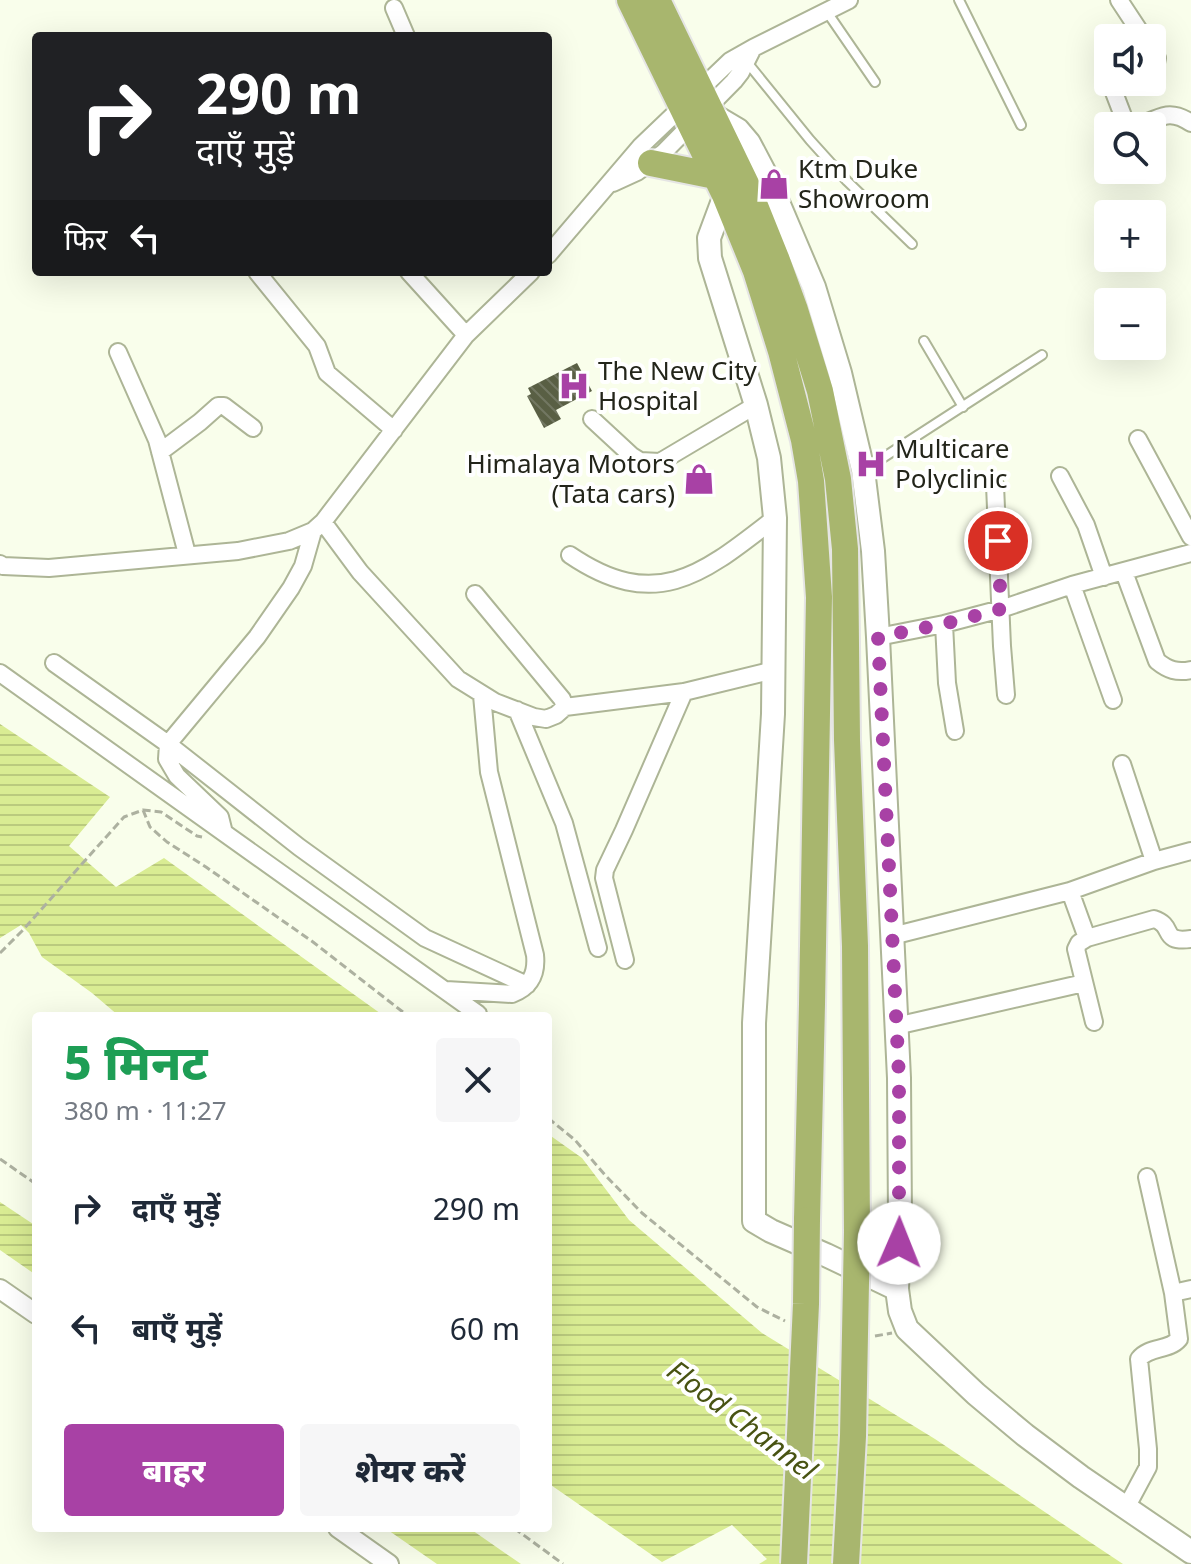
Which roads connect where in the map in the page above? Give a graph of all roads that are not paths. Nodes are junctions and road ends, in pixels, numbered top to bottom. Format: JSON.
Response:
{"nodes":[{"id":1,"x":630,"y":0,"type":"edge"},
{"id":2,"x":657,"y":0,"type":"edge"},
{"id":3,"x":849,"y":0,"type":"edge"},
{"id":4,"x":959,"y":0,"type":"edge"},
{"id":5,"x":1119,"y":0,"type":"edge"},
{"id":6,"x":394,"y":8,"type":"dead end"},
{"id":7,"x":827,"y":12,"type":"junction"},
{"id":8,"x":1135,"y":24,"type":"edge"},
{"id":9,"x":404,"y":32,"type":"edge"},
{"id":10,"x":750,"y":54,"type":"junction"},
{"id":11,"x":875,"y":82,"type":"dead end"},
{"id":12,"x":1117,"y":96,"type":"edge"},
{"id":13,"x":698,"y":108,"type":"junction"},
{"id":14,"x":1191,"y":123,"type":"edge"},
{"id":15,"x":1021,"y":125,"type":"dead end"},
{"id":16,"x":651,"y":163,"type":"junction"},
{"id":17,"x":610,"y":184,"type":"junction"},
{"id":18,"x":720,"y":185,"type":"junction"},
{"id":19,"x":912,"y":244,"type":"dead end"},
{"id":20,"x":552,"y":250,"type":"edge"},
{"id":21,"x":263,"y":276,"type":"edge"},
{"id":22,"x":413,"y":276,"type":"edge"},
{"id":23,"x":527,"y":276,"type":"edge"},
{"id":24,"x":466,"y":335,"type":"junction"},
{"id":25,"x":924,"y":341,"type":"dead end"},
{"id":26,"x":118,"y":352,"type":"dead end"},
{"id":27,"x":1042,"y":355,"type":"dead end"},
{"id":28,"x":756,"y":405,"type":"junction"},
{"id":29,"x":963,"y":407,"type":"junction"},
{"id":30,"x":592,"y":419,"type":"dead end"},
{"id":31,"x":253,"y":428,"type":"dead end"},
{"id":32,"x":394,"y":430,"type":"junction"},
{"id":33,"x":1138,"y":439,"type":"dead end"},
{"id":34,"x":160,"y":452,"type":"junction"},
{"id":35,"x":863,"y":470,"type":"junction"},
{"id":36,"x":1060,"y":476,"type":"dead end"},
{"id":37,"x":995,"y":485,"type":"dead end"},
{"id":38,"x":775,"y":518,"type":"junction"},
{"id":39,"x":318,"y":527,"type":"junction"},
{"id":40,"x":1191,"y":537,"type":"edge"},
{"id":41,"x":1191,"y":553,"type":"edge"},
{"id":42,"x":187,"y":554,"type":"junction"},
{"id":43,"x":570,"y":555,"type":"dead end"},
{"id":44,"x":1,"y":566,"type":"edge"},
{"id":45,"x":1124,"y":572,"type":"junction"},
{"id":46,"x":1104,"y":577,"type":"junction"},
{"id":47,"x":1072,"y":585,"type":"junction"},
{"id":48,"x":475,"y":594,"type":"dead end"},
{"id":49,"x":1001,"y":609,"type":"junction"},
{"id":50,"x":944,"y":624,"type":"junction"},
{"id":51,"x":878,"y":637,"type":"junction"},
{"id":52,"x":54,"y":663,"type":"dead end"},
{"id":53,"x":774,"y":670,"type":"junction"},
{"id":54,"x":1191,"y":670,"type":"edge"},
{"id":55,"x":0,"y":673,"type":"edge"},
{"id":56,"x":684,"y":692,"type":"junction"},
{"id":57,"x":482,"y":695,"type":"junction"},
{"id":58,"x":1006,"y":695,"type":"dead end"},
{"id":59,"x":1113,"y":700,"type":"dead end"},
{"id":60,"x":565,"y":707,"type":"junction"},
{"id":61,"x":517,"y":710,"type":"junction"},
{"id":62,"x":955,"y":731,"type":"dead end"},
{"id":63,"x":168,"y":744,"type":"junction"},
{"id":64,"x":1122,"y":764,"type":"dead end"},
{"id":65,"x":223,"y":831,"type":"junction"},
{"id":66,"x":1191,"y":851,"type":"edge"},
{"id":67,"x":1154,"y":861,"type":"junction"},
{"id":68,"x":1070,"y":891,"type":"junction"},
{"id":69,"x":892,"y":936,"type":"junction"},
{"id":70,"x":1087,"y":938,"type":"junction"},
{"id":71,"x":1191,"y":939,"type":"edge"},
{"id":72,"x":598,"y":948,"type":"dead end"},
{"id":73,"x":625,"y":960,"type":"dead end"},
{"id":74,"x":1084,"y":983,"type":"junction"},
{"id":75,"x":527,"y":985,"type":"junction"},
{"id":76,"x":444,"y":990,"type":"junction"},
{"id":77,"x":475,"y":1012,"type":"edge"},
{"id":78,"x":1094,"y":1022,"type":"dead end"},
{"id":79,"x":896,"y":1026,"type":"junction"},
{"id":80,"x":1147,"y":1177,"type":"dead end"},
{"id":81,"x":0,"y":1289,"type":"edge"},
{"id":82,"x":897,"y":1289,"type":"junction"},
{"id":83,"x":1191,"y":1289,"type":"edge"},
{"id":84,"x":1173,"y":1293,"type":"junction"},
{"id":85,"x":32,"y":1311,"type":"edge"},
{"id":86,"x":1126,"y":1508,"type":"junction"},
{"id":87,"x":344,"y":1532,"type":"edge"},
{"id":88,"x":1191,"y":1552,"type":"edge"},
{"id":89,"x":389,"y":1564,"type":"edge"},
{"id":90,"x":794,"y":1564,"type":"edge"},
{"id":91,"x":846,"y":1564,"type":"edge"}],
"edges":[{"from":1,"to":13,"type":"highway"},
{"from":2,"to":13,"type":"highway"},
{"from":3,"to":7,"type":"street"},
{"from":4,"to":15,"type":"lane"},
{"from":5,"to":8,"type":"street"},
{"from":6,"to":9,"type":"street"},
{"from":7,"to":10,"type":"street"},
{"from":7,"to":11,"type":"lane"},
{"from":10,"to":13,"type":"street"},
{"from":10,"to":19,"type":"lane"},
{"from":12,"to":14,"type":"street"},
{"from":13,"to":16,"type":"street"},
{"from":13,"to":17,"type":"street"},
{"from":13,"to":18,"type":"highway"},
{"from":13,"to":35,"type":"main road"},
{"from":13,"to":91,"type":"highway","bridge":true},
{"from":16,"to":17,"type":"street"},
{"from":16,"to":18,"type":"highway"},
{"from":17,"to":20,"type":"street"},
{"from":18,"to":28,"type":"main road"},
{"from":18,"to":90,"type":"highway","bridge":true},
{"from":21,"to":32,"type":"street"},
{"from":22,"to":24,"type":"street"},
{"from":23,"to":24,"type":"street"},
{"from":24,"to":32,"type":"street"},
{"from":25,"to":29,"type":"lane"},
{"from":26,"to":34,"type":"street"},
{"from":27,"to":29,"type":"lane"},
{"from":28,"to":30,"type":"street"},
{"from":28,"to":38,"type":"main road"},
{"from":29,"to":35,"type":"lane"},
{"from":31,"to":34,"type":"street"},
{"from":32,"to":39,"type":"street"},
{"from":33,"to":40,"type":"street"},
{"from":34,"to":42,"type":"street"},
{"from":35,"to":51,"type":"main road"},
{"from":36,"to":46,"type":"street"},
{"from":37,"to":49,"type":"street"},
{"from":38,"to":43,"type":"street"},
{"from":38,"to":53,"type":"main road"},
{"from":39,"to":42,"type":"street"},
{"from":39,"to":57,"type":"street"},
{"from":39,"to":63,"type":"street"},
{"from":41,"to":45,"type":"street"},
{"from":42,"to":44,"type":"street"},
{"from":45,"to":46,"type":"street"},
{"from":45,"to":54,"type":"street"},
{"from":46,"to":47,"type":"street"},
{"from":47,"to":49,"type":"street"},
{"from":47,"to":59,"type":"street"},
{"from":48,"to":60,"type":"street"},
{"from":49,"to":50,"type":"street"},
{"from":49,"to":58,"type":"street"},
{"from":50,"to":51,"type":"street"},
{"from":50,"to":62,"type":"street"},
{"from":51,"to":69,"type":"main road"},
{"from":52,"to":63,"type":"street"},
{"from":53,"to":56,"type":"street"},
{"from":53,"to":82,"type":"main road"},
{"from":55,"to":65,"type":"street"},
{"from":56,"to":60,"type":"street"},
{"from":56,"to":73,"type":"street"},
{"from":57,"to":61,"type":"street"},
{"from":57,"to":75,"type":"street"},
{"from":60,"to":61,"type":"street"},
{"from":61,"to":72,"type":"street"},
{"from":63,"to":65,"type":"street"},
{"from":63,"to":75,"type":"street"},
{"from":64,"to":67,"type":"street"},
{"from":65,"to":76,"type":"street"},
{"from":66,"to":67,"type":"street"},
{"from":67,"to":68,"type":"street"},
{"from":68,"to":69,"type":"street"},
{"from":68,"to":70,"type":"street"},
{"from":69,"to":79,"type":"main road"},
{"from":70,"to":71,"type":"street"},
{"from":70,"to":74,"type":"street"},
{"from":74,"to":78,"type":"street"},
{"from":74,"to":79,"type":"street"},
{"from":75,"to":76,"type":"street"},
{"from":76,"to":77,"type":"street"},
{"from":79,"to":82,"type":"main road"},
{"from":80,"to":84,"type":"street"},
{"from":81,"to":85,"type":"street"},
{"from":82,"to":86,"type":"main road"},
{"from":83,"to":84,"type":"street"},
{"from":84,"to":86,"type":"street"},
{"from":86,"to":88,"type":"main road"},
{"from":87,"to":89,"type":"street"}]}
